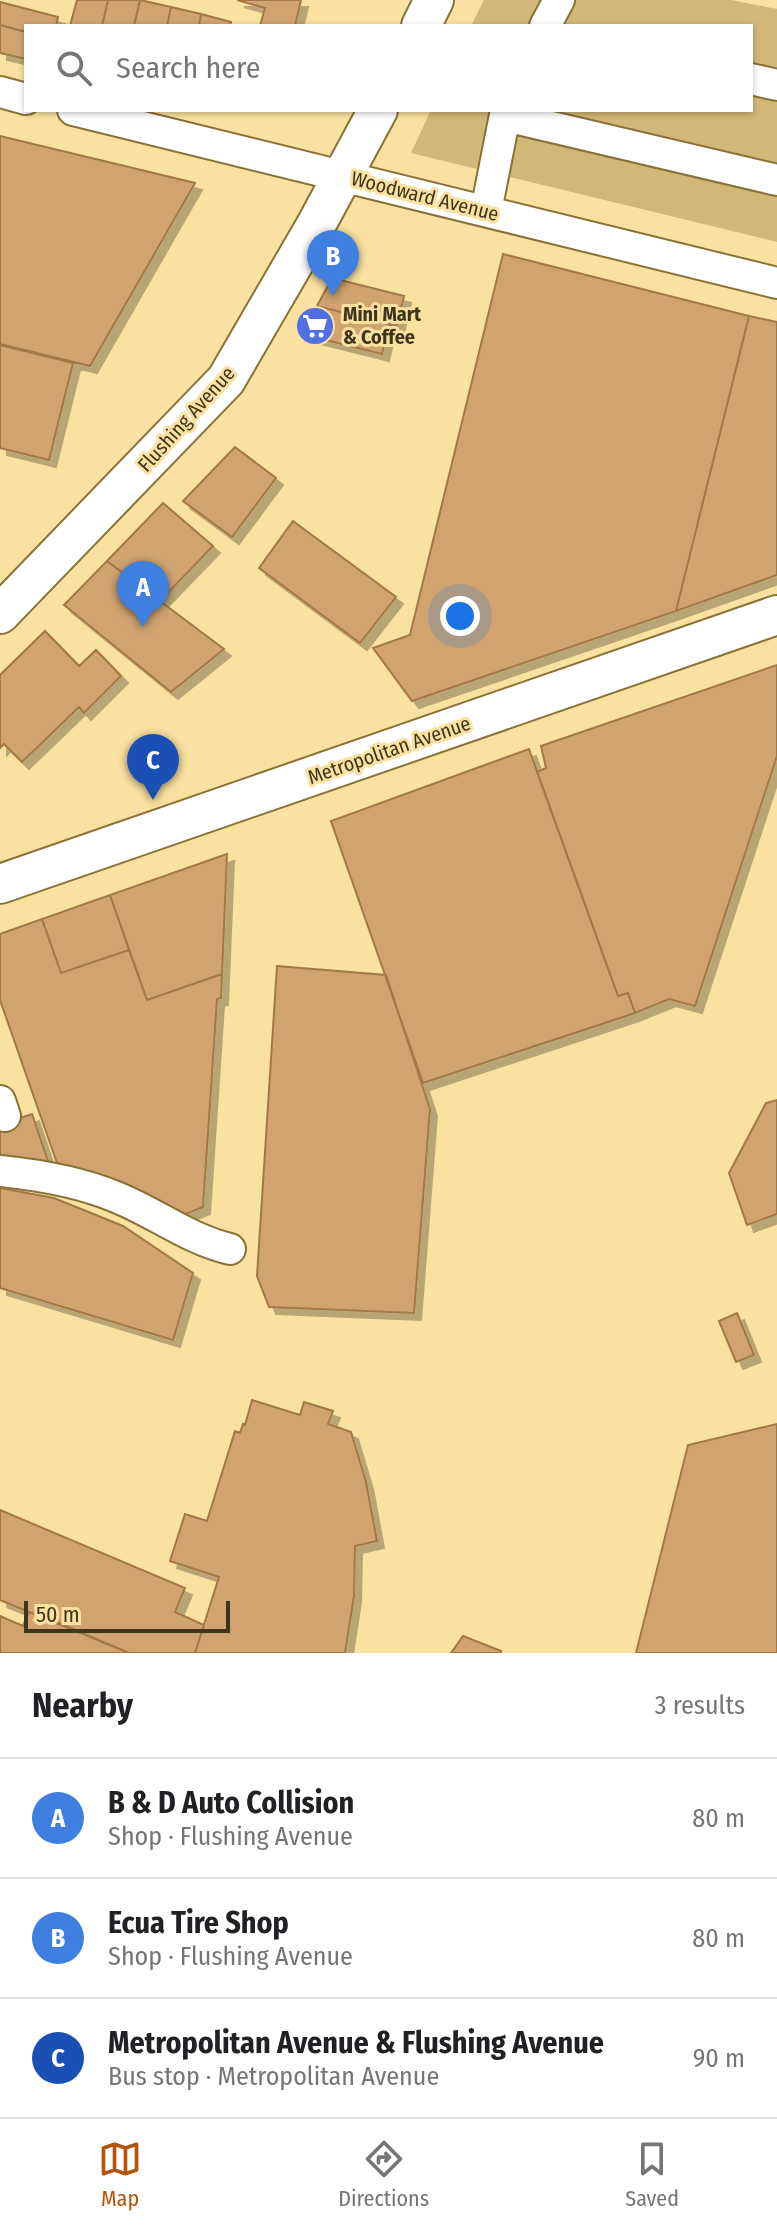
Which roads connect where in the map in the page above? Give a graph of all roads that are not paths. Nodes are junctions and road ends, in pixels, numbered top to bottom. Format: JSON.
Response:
{"nodes":[{"id":1,"x":434,"y":0,"type":"edge"},
{"id":2,"x":559,"y":0,"type":"edge"},
{"id":3,"x":422,"y":24,"type":"edge"},
{"id":4,"x":546,"y":24,"type":"edge"},
{"id":5,"x":753,"y":79,"type":"edge"},
{"id":6,"x":777,"y":85,"type":"edge"},
{"id":7,"x":0,"y":92,"type":"edge"},
{"id":8,"x":24,"y":98,"type":"edge"},
{"id":9,"x":81,"y":112,"type":"edge"},
{"id":10,"x":377,"y":112,"type":"edge"},
{"id":11,"x":505,"y":113,"type":"edge"},
{"id":12,"x":343,"y":176,"type":"junction"},
{"id":13,"x":777,"y":180,"type":"edge"},
{"id":14,"x":486,"y":211,"type":"junction"},
{"id":15,"x":777,"y":283,"type":"edge"},
{"id":16,"x":0,"y":614,"type":"edge"},
{"id":17,"x":777,"y":615,"type":"edge"},
{"id":18,"x":0,"y":884,"type":"edge"},
{"id":19,"x":0,"y":1171,"type":"edge"},
{"id":20,"x":230,"y":1249,"type":"dead end"}],
"edges":[{"from":1,"to":3,"type":"main road"},
{"from":2,"to":4,"type":"street"},
{"from":5,"to":6,"type":"street"},
{"from":7,"to":8,"type":"street"},
{"from":9,"to":12,"type":"street","name":"Woodward Avenue"},
{"from":10,"to":12,"type":"main road","name":"Flushing Avenue"},
{"from":11,"to":13,"type":"street"},
{"from":11,"to":14,"type":"street"},
{"from":12,"to":14,"type":"street","name":"Woodward Avenue"},
{"from":12,"to":16,"type":"main road","name":"Flushing Avenue"},
{"from":14,"to":15,"type":"street","name":"Woodward Avenue"},
{"from":17,"to":18,"type":"main road","name":"Metropolitan Avenue"},
{"from":19,"to":20,"type":"street"}]}
